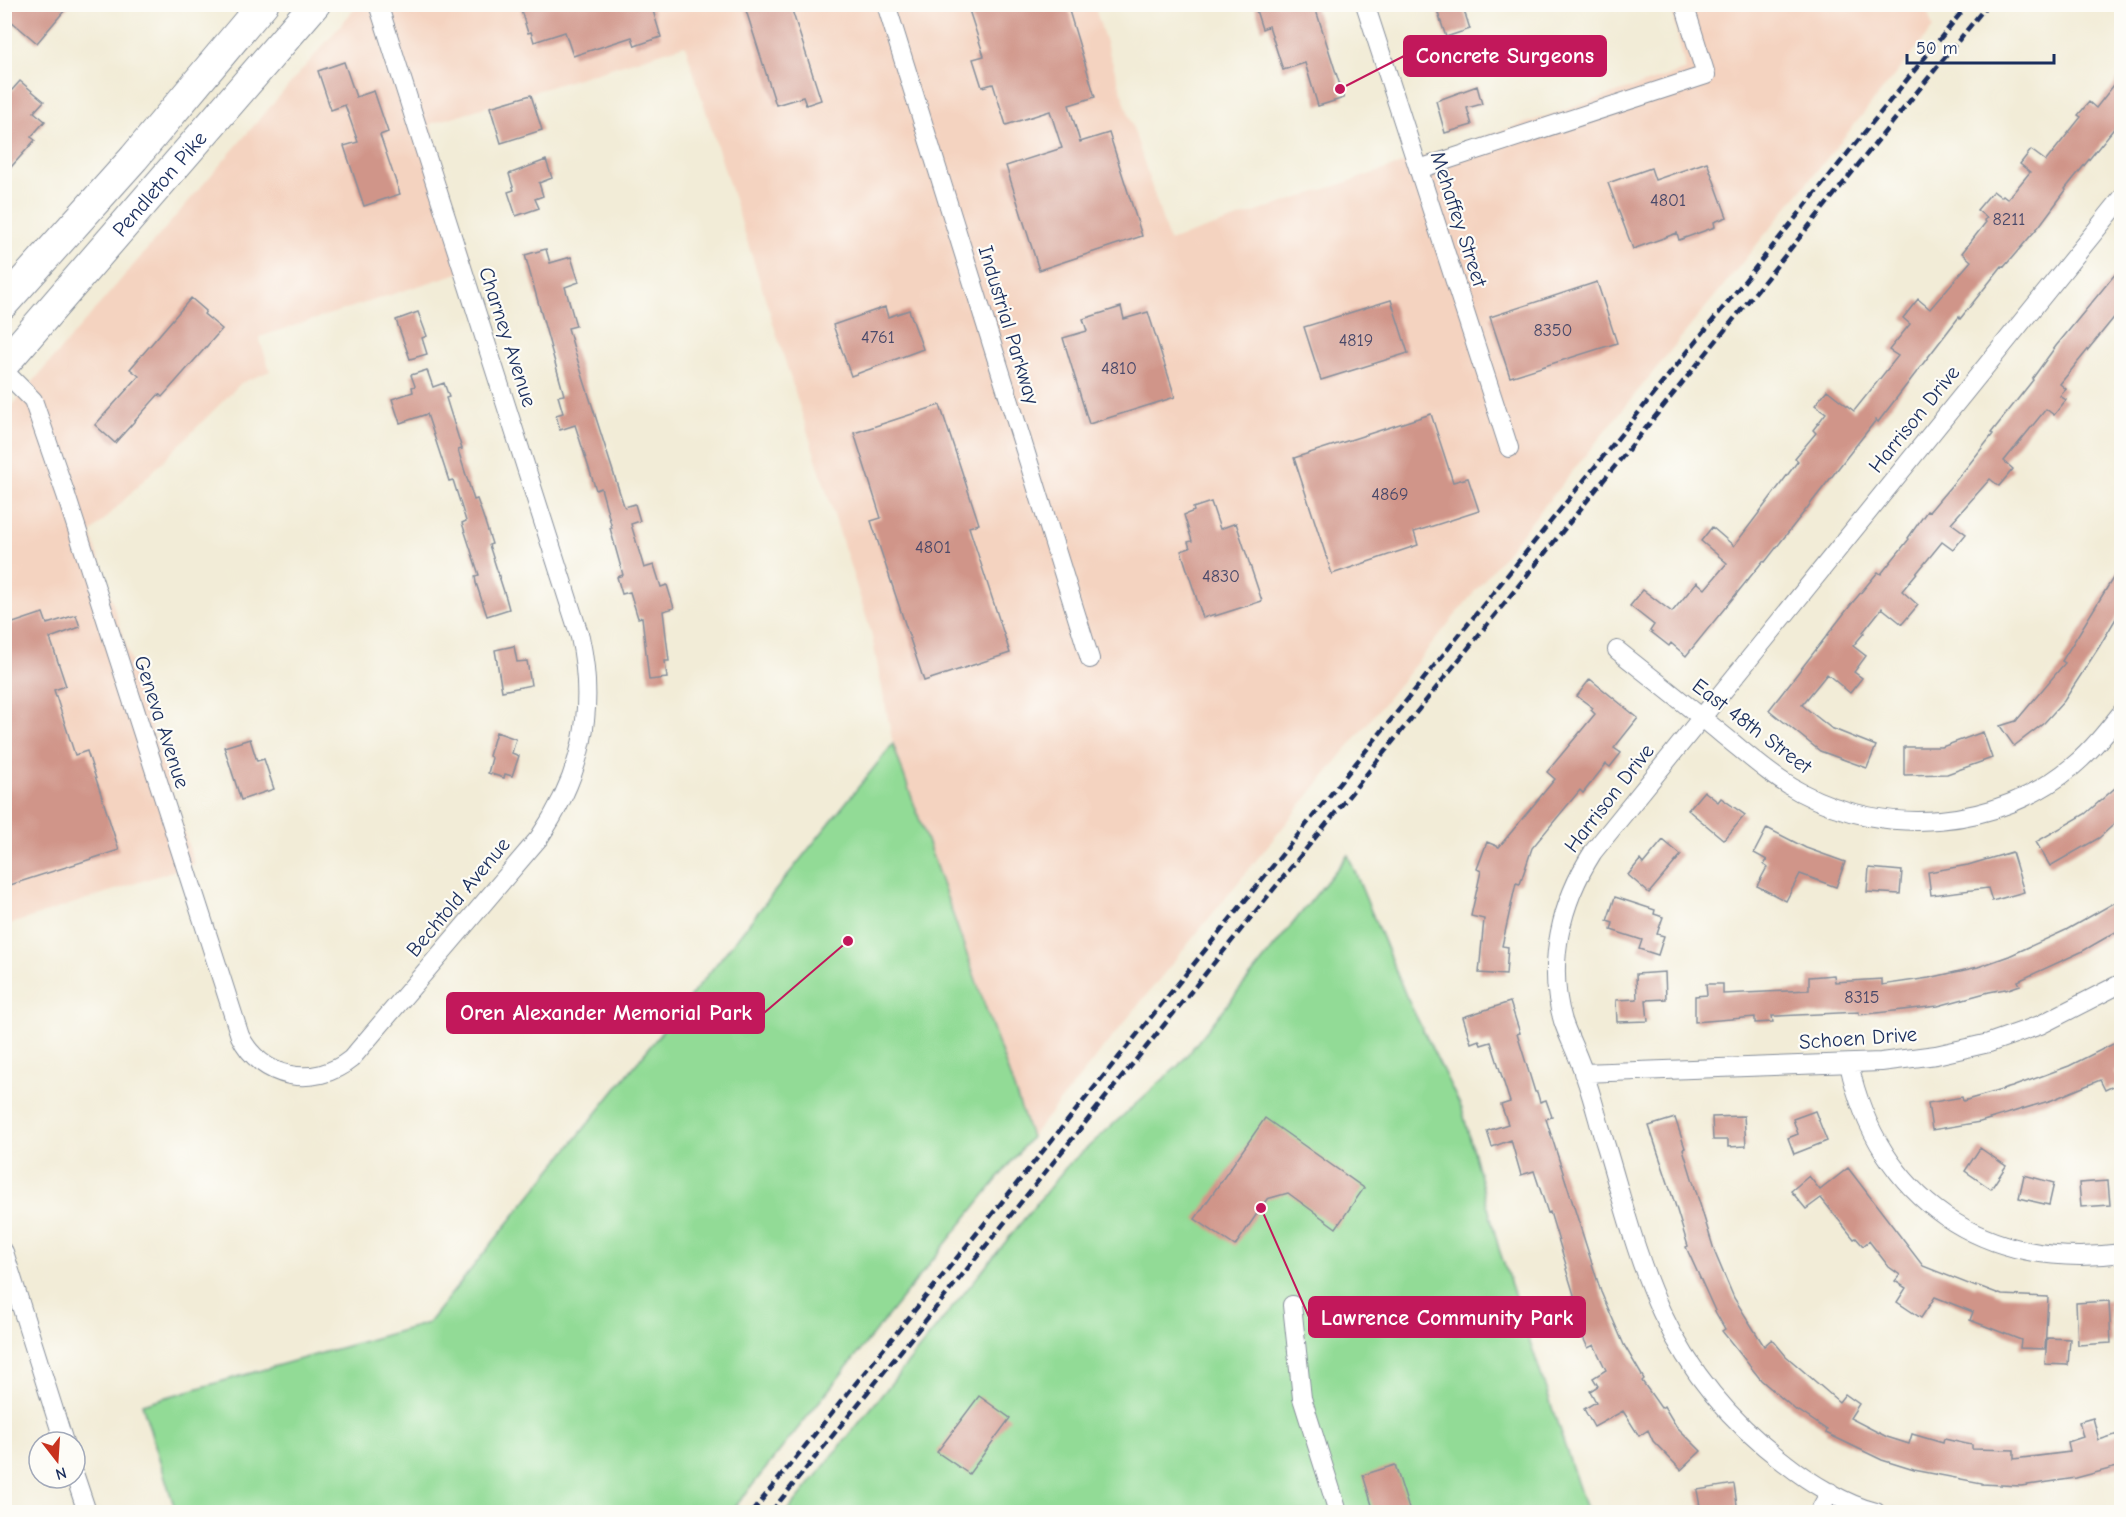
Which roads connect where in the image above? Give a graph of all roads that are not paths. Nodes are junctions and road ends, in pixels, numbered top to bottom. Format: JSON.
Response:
{"nodes":[{"id":1,"x":263,"y":4,"type":"edge"},
{"id":2,"x":315,"y":4,"type":"edge"},
{"id":3,"x":378,"y":4,"type":"edge"},
{"id":4,"x":886,"y":4,"type":"edge"},
{"id":5,"x":1365,"y":4,"type":"edge"},
{"id":6,"x":1684,"y":4,"type":"edge"},
{"id":7,"x":1419,"y":169,"type":"junction"},
{"id":8,"x":2121,"y":198,"type":"edge"},
{"id":9,"x":4,"y":303,"type":"edge"},
{"id":10,"x":4,"y":364,"type":"edge"},
{"id":11,"x":4,"y":371,"type":"edge"},
{"id":12,"x":1509,"y":448,"type":"dead end"},
{"id":13,"x":1617,"y":650,"type":"dead end"},
{"id":14,"x":1090,"y":659,"type":"dead end"},
{"id":15,"x":587,"y":685,"type":"joint"},
{"id":16,"x":2121,"y":712,"type":"edge"},
{"id":17,"x":1701,"y":717,"type":"junction"},
{"id":18,"x":2121,"y":983,"type":"edge"},
{"id":19,"x":1849,"y":1064,"type":"junction"},
{"id":20,"x":1583,"y":1073,"type":"junction"},
{"id":21,"x":288,"y":1076,"type":"joint"},
{"id":22,"x":4,"y":1252,"type":"edge"},
{"id":23,"x":2121,"y":1253,"type":"edge"},
{"id":24,"x":1292,"y":1305,"type":"dead end"},
{"id":25,"x":60,"y":1430,"type":"edge"},
{"id":26,"x":80,"y":1490,"type":"edge"},
{"id":27,"x":1830,"y":1492,"type":"junction"},
{"id":28,"x":87,"y":1512,"type":"edge"},
{"id":29,"x":1338,"y":1512,"type":"edge"},
{"id":30,"x":1819,"y":1512,"type":"edge"},
{"id":31,"x":1876,"y":1512,"type":"edge"}],
"edges":[{"from":1,"to":9,"type":"main road","name":"Pendleton Pike"},
{"from":2,"to":10,"type":"main road","name":"Pendleton Pike"},
{"from":3,"to":15,"type":"street","name":"Charney Avenue"},
{"from":4,"to":14,"type":"street","name":"Industrial Parkway"},
{"from":5,"to":7,"type":"street","name":"Mehaffey Street"},
{"from":6,"to":7,"type":"street"},
{"from":7,"to":12,"type":"street","name":"Mehaffey Street"},
{"from":8,"to":17,"type":"street","name":"Harrison Drive"},
{"from":11,"to":21,"type":"street","name":"Geneva Avenue"},
{"from":13,"to":17,"type":"street","name":"East 48th Street"},
{"from":15,"to":21,"type":"street","name":"Bechtold Avenue"},
{"from":16,"to":17,"type":"street","name":"East 48th Street"},
{"from":17,"to":20,"type":"street","name":"Harrison Drive"},
{"from":18,"to":19,"type":"street","name":"Schoen Drive"},
{"from":19,"to":20,"type":"street","name":"Schoen Drive"},
{"from":19,"to":23,"type":"street"},
{"from":20,"to":27,"type":"street","name":"Harrison Drive"},
{"from":22,"to":25,"type":"street"},
{"from":24,"to":29,"type":"street"},
{"from":26,"to":28,"type":"street"},
{"from":27,"to":30,"type":"street"},
{"from":27,"to":31,"type":"street","name":"Harrison Drive"}]}
